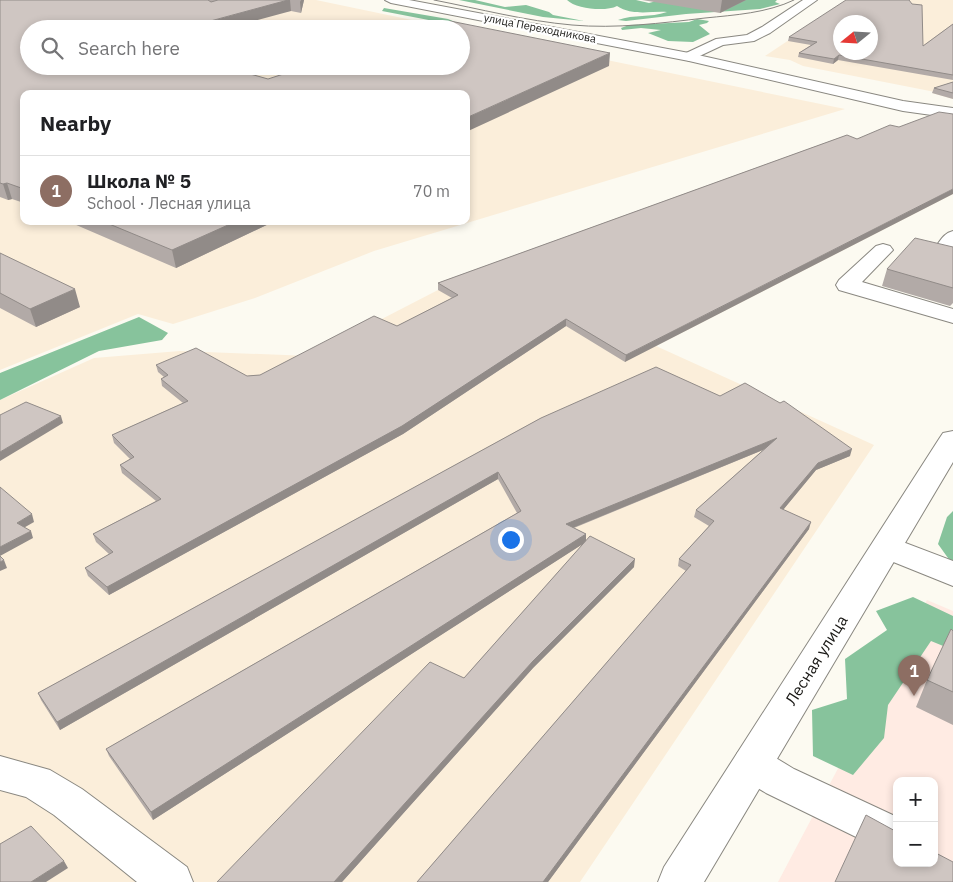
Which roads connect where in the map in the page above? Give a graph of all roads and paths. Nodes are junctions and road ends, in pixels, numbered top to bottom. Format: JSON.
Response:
{"nodes":[{"id":1,"x":392,"y":0,"type":"edge"},
{"id":2,"x":810,"y":0,"type":"edge"},
{"id":3,"x":689,"y":57,"type":"junction"},
{"id":4,"x":903,"y":106,"type":"junction"},
{"id":5,"x":953,"y":113,"type":"edge"},
{"id":6,"x":953,"y":120,"type":"edge"},
{"id":7,"x":883,"y":250,"type":"dead end"},
{"id":8,"x":953,"y":316,"type":"edge"},
{"id":9,"x":953,"y":439,"type":"edge"},
{"id":10,"x":886,"y":547,"type":"junction"},
{"id":11,"x":953,"y":574,"type":"edge"},
{"id":12,"x":752,"y":764,"type":"junction"},
{"id":13,"x":0,"y":773,"type":"edge"},
{"id":14,"x":893,"y":836,"type":"edge"},
{"id":15,"x":171,"y":882,"type":"edge"},
{"id":16,"x":680,"y":882,"type":"edge"}],
"edges":[{"from":1,"to":3,"type":"main road","name":"улица Переходникова"},
{"from":2,"to":3,"type":"main road"},
{"from":3,"to":4,"type":"main road","name":"улица Переходникова"},
{"from":4,"to":5,"type":"main road"},
{"from":4,"to":6,"type":"main road"},
{"from":7,"to":8,"type":"main road"},
{"from":9,"to":10,"type":"main road","name":"Лесная улица"},
{"from":10,"to":11,"type":"main road"},
{"from":10,"to":12,"type":"main road","name":"Лесная улица"},
{"from":12,"to":14,"type":"main road"},
{"from":12,"to":16,"type":"main road","name":"Лесная улица"},
{"from":13,"to":15,"type":"main road"}]}
